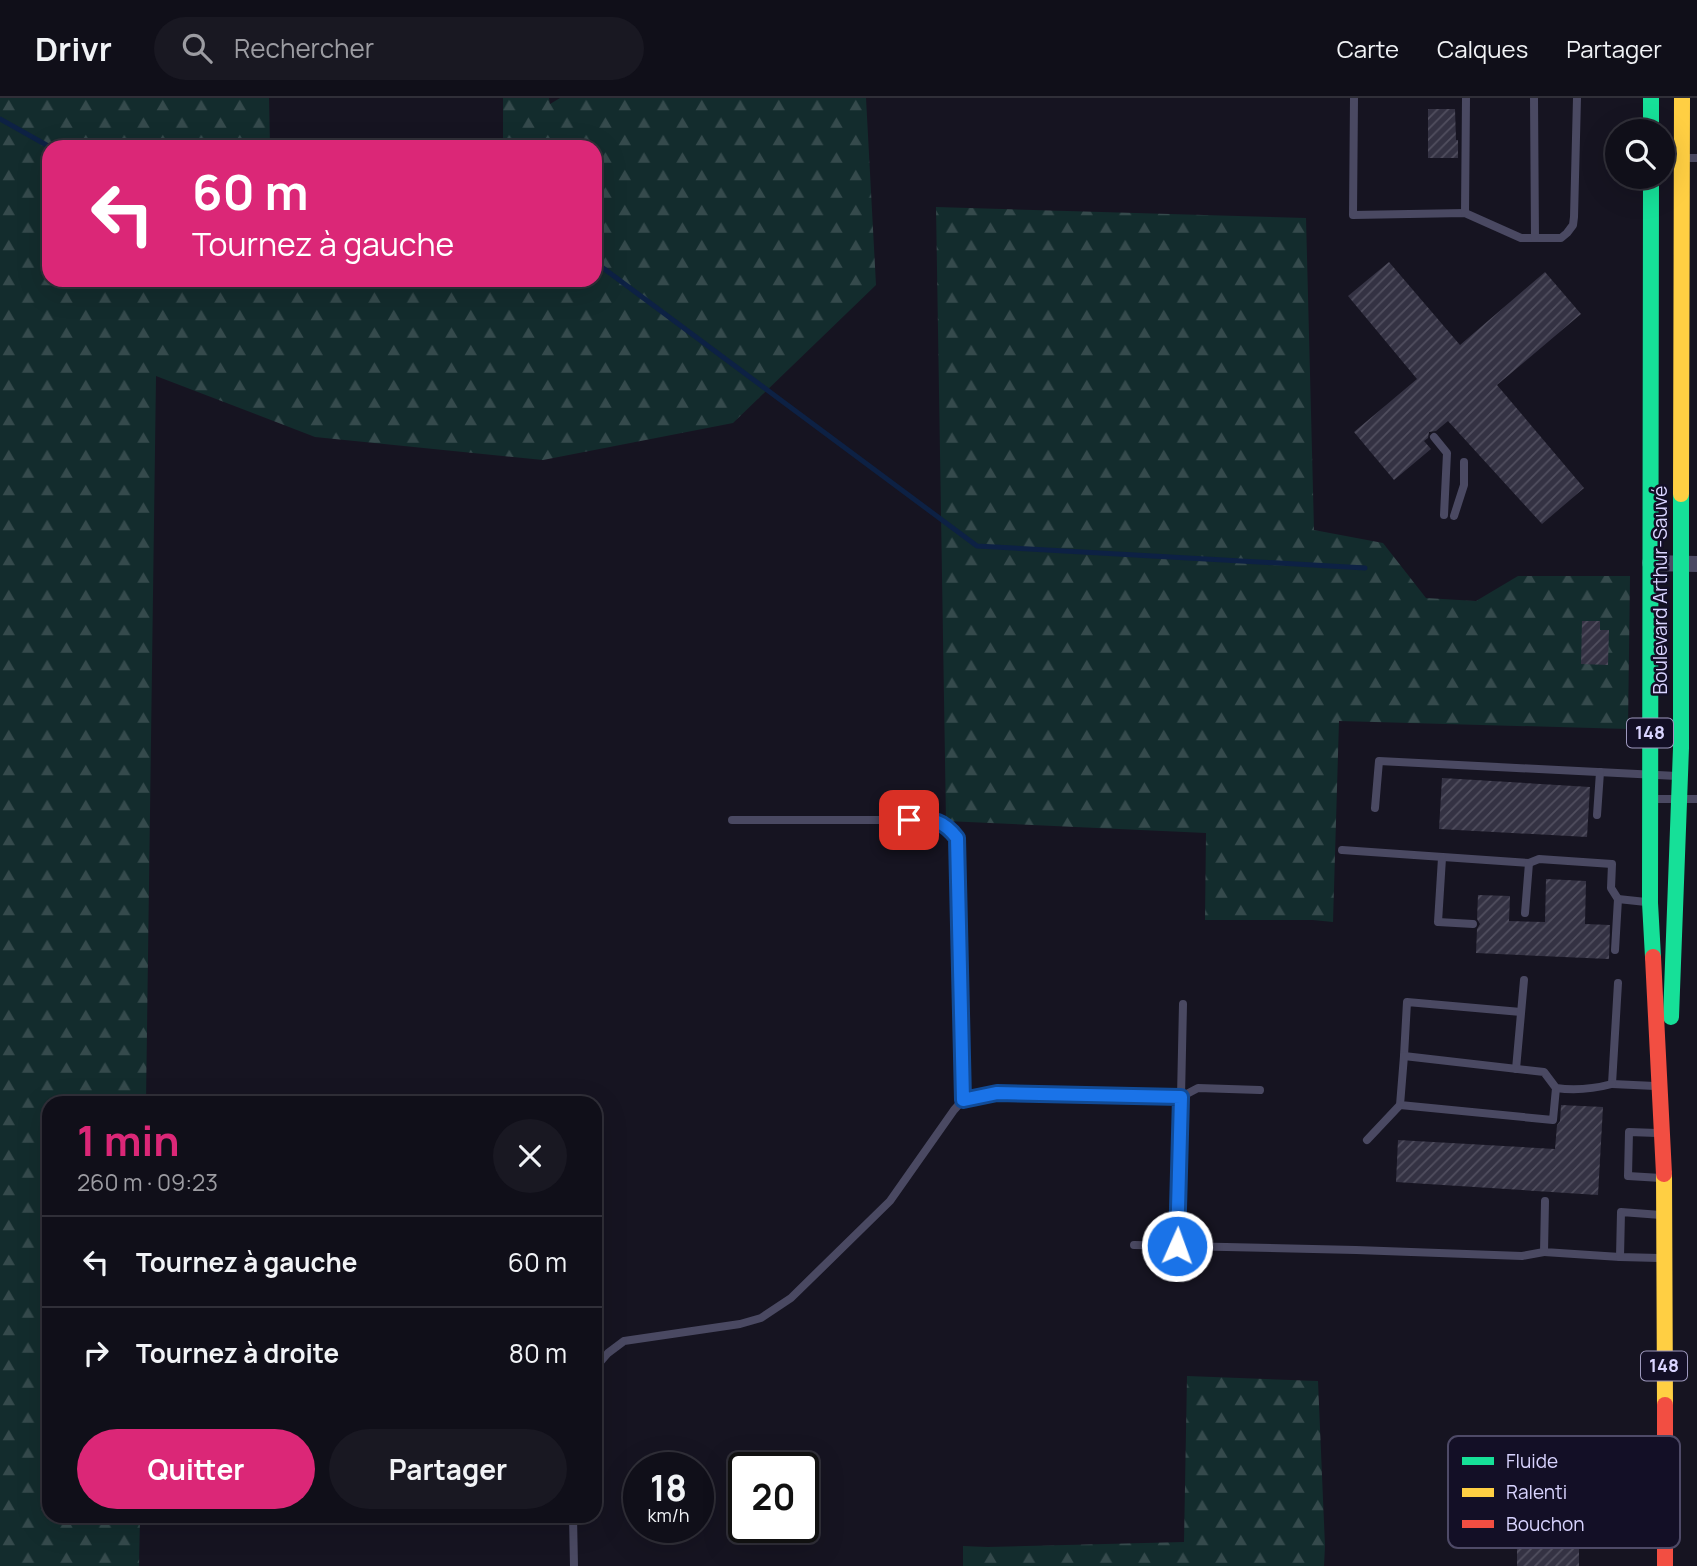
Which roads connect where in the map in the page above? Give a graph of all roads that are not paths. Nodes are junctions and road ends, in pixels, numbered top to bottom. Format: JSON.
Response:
{"nodes":[{"id":1,"x":1354,"y":98,"type":"edge"},
{"id":2,"x":1466,"y":98,"type":"edge"},
{"id":3,"x":1534,"y":98,"type":"edge"},
{"id":4,"x":1577,"y":98,"type":"edge"},
{"id":5,"x":1651,"y":98,"type":"edge"},
{"id":6,"x":1682,"y":98,"type":"edge"},
{"id":7,"x":1651,"y":119,"type":"edge"},
{"id":8,"x":1689,"y":158,"type":"edge"},
{"id":9,"x":1651,"y":189,"type":"edge"},
{"id":10,"x":1465,"y":213,"type":"junction"},
{"id":11,"x":1535,"y":238,"type":"junction"},
{"id":12,"x":1434,"y":437,"type":"dead end"},
{"id":13,"x":1464,"y":462,"type":"dead end"},
{"id":14,"x":1444,"y":515,"type":"dead end"},
{"id":15,"x":1454,"y":516,"type":"dead end"},
{"id":16,"x":1650,"y":563,"type":"junction"},
{"id":17,"x":1689,"y":564,"type":"edge"},
{"id":18,"x":1600,"y":772,"type":"junction"},
{"id":19,"x":1650,"y":774,"type":"junction"},
{"id":20,"x":1680,"y":776,"type":"junction"},
{"id":21,"x":1650,"y":799,"type":"junction"},
{"id":22,"x":1680,"y":799,"type":"junction"},
{"id":23,"x":1697,"y":799,"type":"edge"},
{"id":24,"x":1375,"y":808,"type":"dead end"},
{"id":25,"x":1597,"y":815,"type":"dead end"},
{"id":26,"x":732,"y":820,"type":"dead end"},
{"id":27,"x":1342,"y":850,"type":"dead end"},
{"id":28,"x":1442,"y":858,"type":"junction"},
{"id":29,"x":1529,"y":863,"type":"junction"},
{"id":30,"x":1618,"y":900,"type":"junction"},
{"id":31,"x":1650,"y":903,"type":"junction"},
{"id":32,"x":1676,"y":905,"type":"junction"},
{"id":33,"x":1525,"y":914,"type":"dead end"},
{"id":34,"x":1473,"y":924,"type":"dead end"},
{"id":35,"x":1615,"y":950,"type":"dead end"},
{"id":36,"x":1524,"y":981,"type":"dead end"},
{"id":37,"x":1618,"y":983,"type":"dead end"},
{"id":38,"x":1183,"y":1004,"type":"dead end"},
{"id":39,"x":1521,"y":1012,"type":"junction"},
{"id":40,"x":1404,"y":1056,"type":"junction"},
{"id":41,"x":1516,"y":1069,"type":"junction"},
{"id":42,"x":1612,"y":1084,"type":"junction"},
{"id":43,"x":1664,"y":1087,"type":"junction"},
{"id":44,"x":1556,"y":1088,"type":"junction"},
{"id":45,"x":1260,"y":1090,"type":"dead end"},
{"id":46,"x":1181,"y":1097,"type":"junction"},
{"id":47,"x":963,"y":1100,"type":"junction"},
{"id":48,"x":1400,"y":1105,"type":"junction"},
{"id":49,"x":1664,"y":1133,"type":"junction"},
{"id":50,"x":1367,"y":1140,"type":"dead end"},
{"id":51,"x":1664,"y":1172,"type":"junction"},
{"id":52,"x":1545,"y":1200,"type":"dead end"},
{"id":53,"x":1664,"y":1215,"type":"junction"},
{"id":54,"x":1134,"y":1245,"type":"dead end"},
{"id":55,"x":1177,"y":1246,"type":"junction"},
{"id":56,"x":1544,"y":1252,"type":"junction"},
{"id":57,"x":1620,"y":1256,"type":"junction"},
{"id":58,"x":1664,"y":1259,"type":"junction"},
{"id":59,"x":602,"y":1360,"type":"edge"},
{"id":60,"x":1665,"y":1436,"type":"edge"},
{"id":61,"x":573,"y":1523,"type":"edge"},
{"id":62,"x":1665,"y":1548,"type":"edge"},
{"id":63,"x":574,"y":1566,"type":"edge"},
{"id":64,"x":1665,"y":1566,"type":"edge"}],
"edges":[{"from":1,"to":10,"type":"lane"},
{"from":2,"to":10,"type":"lane"},
{"from":3,"to":11,"type":"lane"},
{"from":4,"to":11,"type":"lane"},
{"from":5,"to":7,"type":"main road"},
{"from":6,"to":8,"type":"main road","name":"Boulevard Arthur-Sauvé","number":"148"},
{"from":8,"to":17,"type":"main road","name":"Boulevard Arthur-Sauvé","number":"148"},
{"from":9,"to":16,"type":"main road","name":"Boulevard Arthur-Sauvé","number":"148"},
{"from":10,"to":11,"type":"lane"},
{"from":12,"to":14,"type":"lane"},
{"from":13,"to":15,"type":"lane"},
{"from":16,"to":17,"type":"street"},
{"from":16,"to":19,"type":"main road","name":"Boulevard Arthur-Sauvé","number":"148"},
{"from":17,"to":20,"type":"main road","name":"Boulevard Arthur-Sauvé","number":"148"},
{"from":18,"to":19,"type":"lane"},
{"from":18,"to":24,"type":"lane"},
{"from":18,"to":25,"type":"lane"},
{"from":19,"to":20,"type":"lane"},
{"from":19,"to":21,"type":"main road","name":"Boulevard Arthur-Sauvé","number":"148"},
{"from":20,"to":22,"type":"main road","name":"Boulevard Arthur-Sauvé","number":"148"},
{"from":21,"to":22,"type":"lane"},
{"from":21,"to":31,"type":"main road","name":"Boulevard Arthur-Sauvé","number":"148"},
{"from":22,"to":23,"type":"lane"},
{"from":22,"to":32,"type":"main road","name":"Boulevard Arthur-Sauvé","number":"148"},
{"from":26,"to":47,"type":"lane"},
{"from":27,"to":28,"type":"lane"},
{"from":28,"to":29,"type":"lane"},
{"from":28,"to":34,"type":"lane"},
{"from":29,"to":30,"type":"lane"},
{"from":29,"to":33,"type":"lane"},
{"from":30,"to":31,"type":"lane"},
{"from":30,"to":35,"type":"lane"},
{"from":31,"to":32,"type":"lane"},
{"from":31,"to":43,"type":"main road","name":"Boulevard Arthur-Sauvé","number":"148"},
{"from":32,"to":43,"type":"main road","name":"Boulevard Arthur-Sauvé","number":"148"},
{"from":36,"to":39,"type":"lane"},
{"from":37,"to":42,"type":"lane"},
{"from":38,"to":46,"type":"lane"},
{"from":39,"to":40,"type":"lane"},
{"from":39,"to":41,"type":"lane"},
{"from":40,"to":41,"type":"lane"},
{"from":40,"to":48,"type":"lane"},
{"from":41,"to":44,"type":"lane"},
{"from":42,"to":43,"type":"lane"},
{"from":42,"to":44,"type":"lane"},
{"from":43,"to":49,"type":"main road","name":"Boulevard Arthur-Sauvé","number":"148"},
{"from":44,"to":48,"type":"lane"},
{"from":45,"to":46,"type":"lane"},
{"from":46,"to":47,"type":"lane"},
{"from":46,"to":55,"type":"lane"},
{"from":47,"to":59,"type":"lane"},
{"from":48,"to":50,"type":"lane"},
{"from":49,"to":51,"type":"main road","name":"Boulevard Arthur-Sauvé","number":"148"},
{"from":49,"to":51,"type":"lane"},
{"from":51,"to":53,"type":"main road","name":"Boulevard Arthur-Sauvé","number":"148"},
{"from":52,"to":56,"type":"lane"},
{"from":53,"to":57,"type":"lane"},
{"from":53,"to":58,"type":"main road","name":"Boulevard Arthur-Sauvé","number":"148"},
{"from":54,"to":55,"type":"lane"},
{"from":55,"to":56,"type":"lane"},
{"from":56,"to":57,"type":"lane"},
{"from":57,"to":58,"type":"lane"},
{"from":58,"to":60,"type":"main road","name":"Boulevard Arthur-Sauvé","number":"148"},
{"from":61,"to":63,"type":"lane"},
{"from":62,"to":64,"type":"main road","name":"Boulevard Arthur-Sauvé","number":"148"}]}
